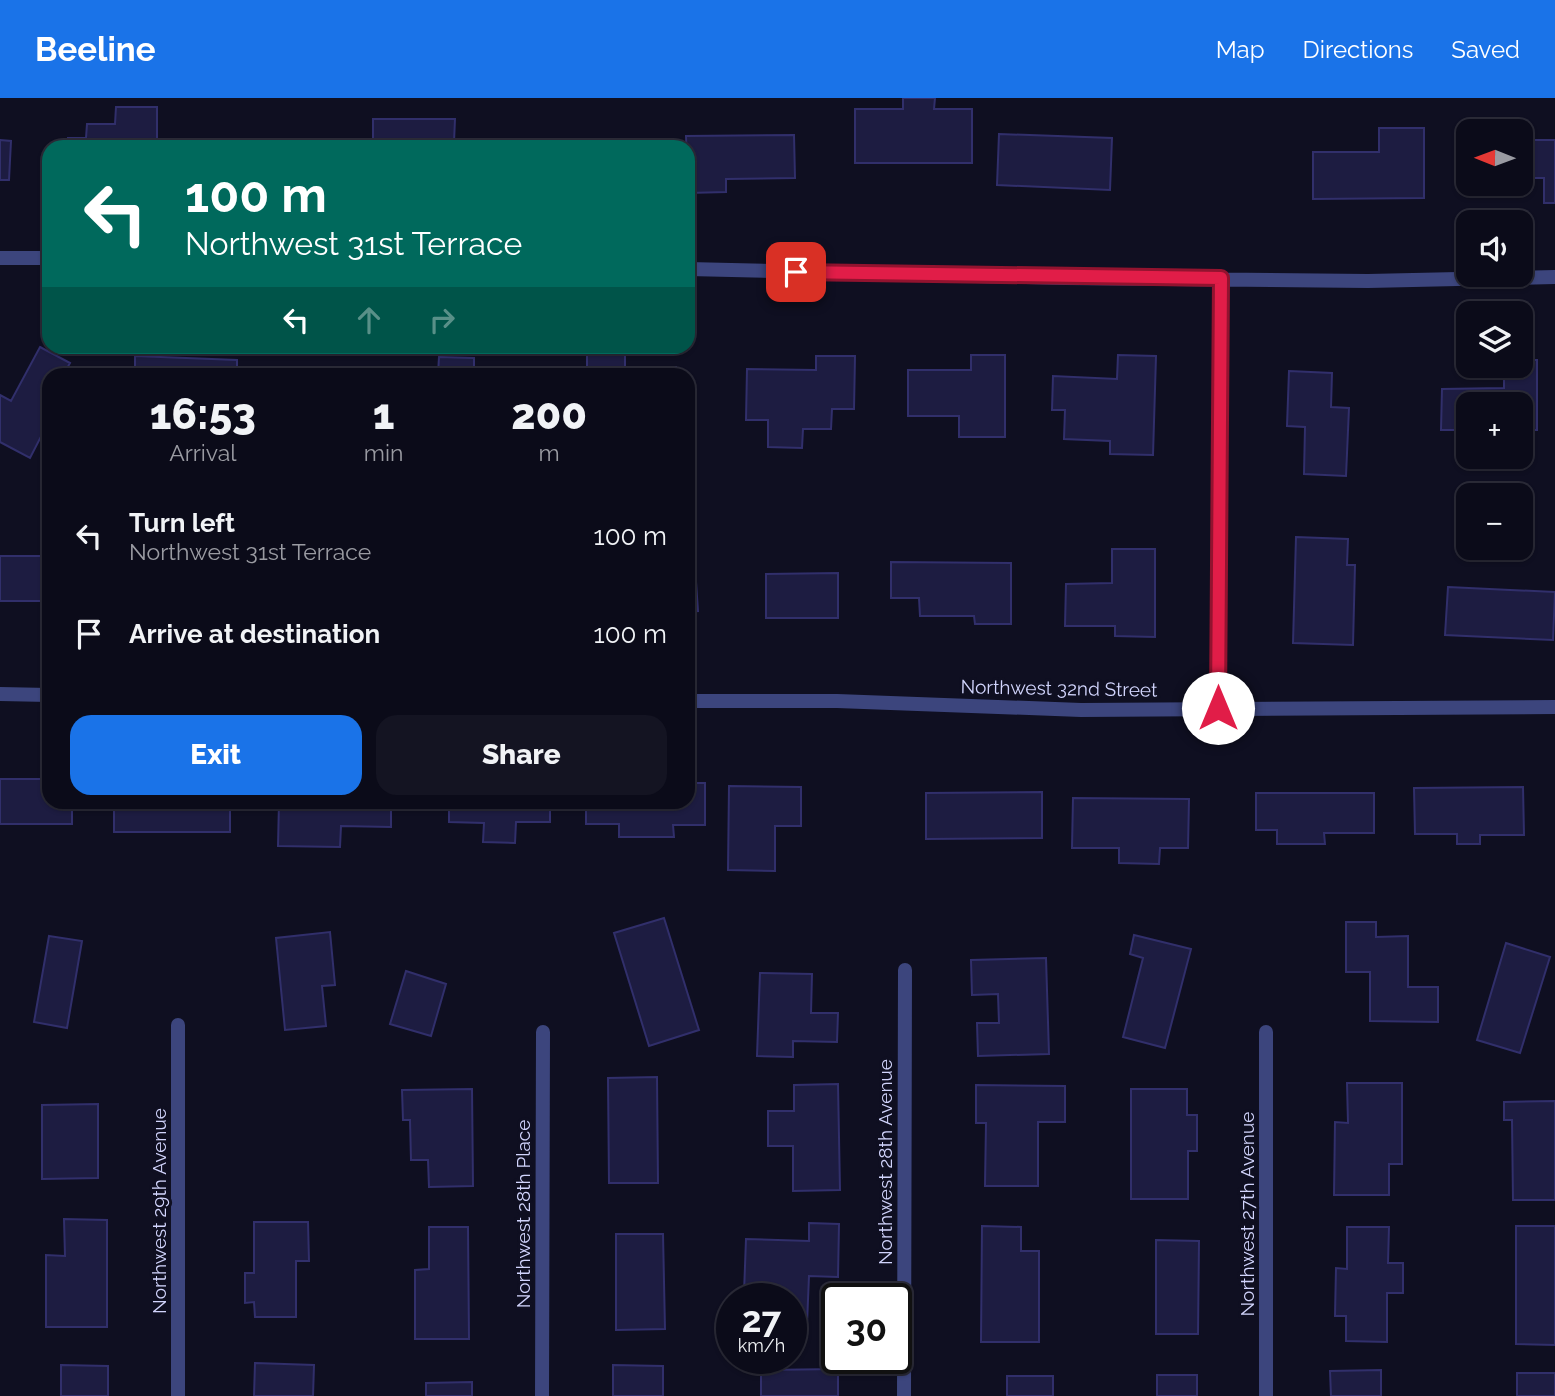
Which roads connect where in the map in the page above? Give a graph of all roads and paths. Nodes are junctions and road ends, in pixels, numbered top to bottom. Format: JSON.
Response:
{"nodes":[{"id":1,"x":0,"y":258,"type":"edge"},
{"id":2,"x":42,"y":258,"type":"edge"},
{"id":3,"x":695,"y":269,"type":"edge"},
{"id":4,"x":1555,"y":277,"type":"edge"},
{"id":5,"x":1221,"y":278,"type":"junction"},
{"id":6,"x":0,"y":694,"type":"edge"},
{"id":7,"x":42,"y":695,"type":"edge"},
{"id":8,"x":695,"y":701,"type":"edge"},
{"id":9,"x":1555,"y":707,"type":"edge"},
{"id":10,"x":1218,"y":708,"type":"junction"},
{"id":11,"x":905,"y":970,"type":"dead end"},
{"id":12,"x":178,"y":1025,"type":"dead end"},
{"id":13,"x":543,"y":1032,"type":"dead end"},
{"id":14,"x":1266,"y":1032,"type":"dead end"},
{"id":15,"x":178,"y":1396,"type":"edge"},
{"id":16,"x":542,"y":1396,"type":"edge"},
{"id":17,"x":904,"y":1396,"type":"edge"},
{"id":18,"x":1266,"y":1396,"type":"edge"}],
"edges":[{"from":1,"to":2,"type":"street"},
{"from":3,"to":5,"type":"street"},
{"from":4,"to":5,"type":"street"},
{"from":5,"to":10,"type":"street"},
{"from":6,"to":7,"type":"street"},
{"from":8,"to":10,"type":"street","name":"Northwest 32nd Street"},
{"from":9,"to":10,"type":"street","name":"Northwest 32nd Street"},
{"from":11,"to":17,"type":"street","name":"Northwest 28th Avenue"},
{"from":12,"to":15,"type":"street","name":"Northwest 29th Avenue"},
{"from":13,"to":16,"type":"street","name":"Northwest 28th Place"},
{"from":14,"to":18,"type":"street","name":"Northwest 27th Avenue"}]}
